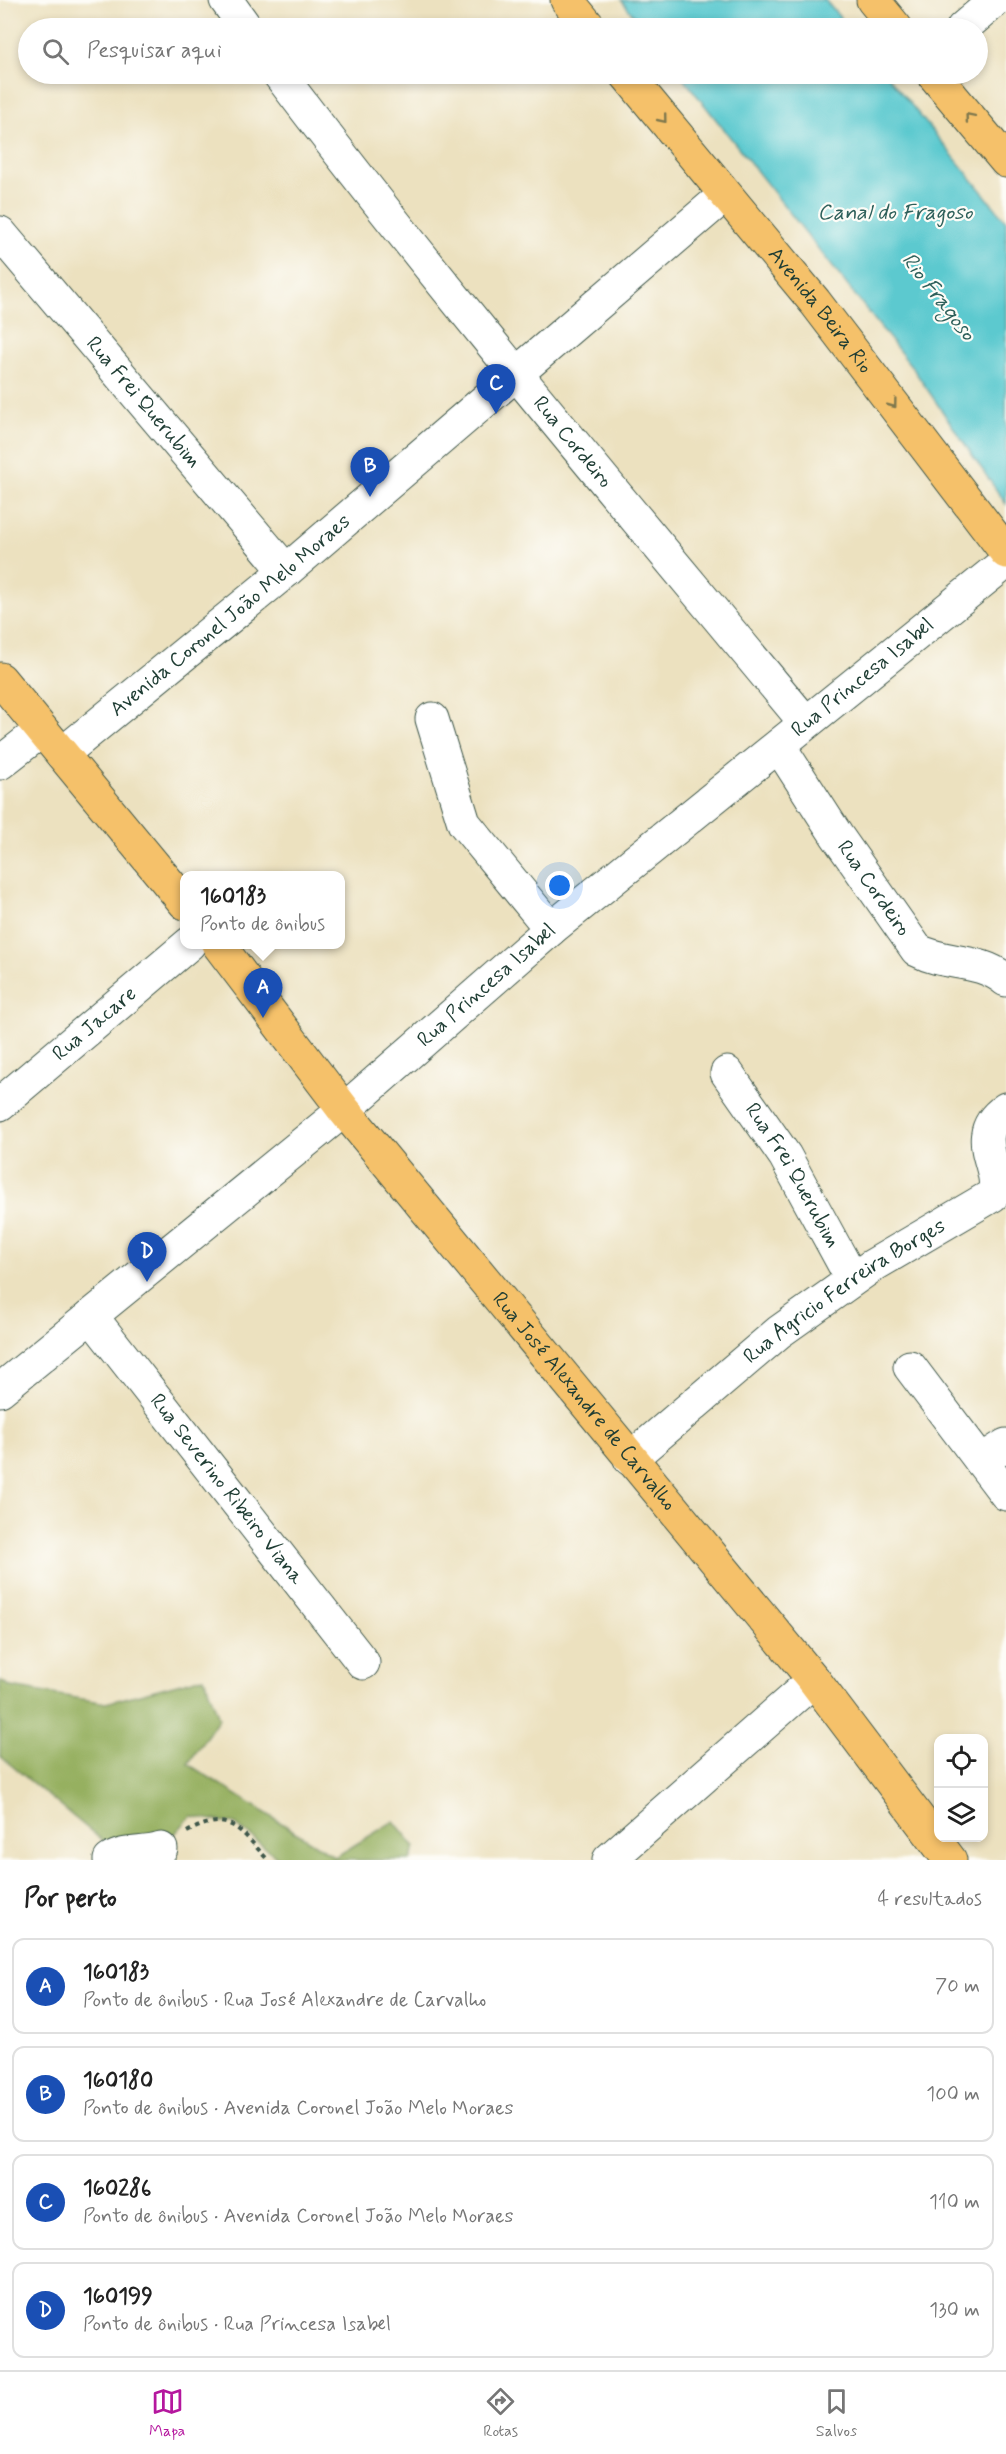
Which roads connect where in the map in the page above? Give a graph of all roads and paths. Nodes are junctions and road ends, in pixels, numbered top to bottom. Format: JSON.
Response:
{"nodes":[{"id":1,"x":226,"y":0,"type":"edge"},
{"id":2,"x":567,"y":0,"type":"edge"},
{"id":3,"x":873,"y":0,"type":"edge"},
{"id":4,"x":996,"y":0,"type":"edge"},
{"id":5,"x":239,"y":18,"type":"edge"},
{"id":6,"x":582,"y":18,"type":"edge"},
{"id":7,"x":888,"y":18,"type":"edge"},
{"id":8,"x":975,"y":18,"type":"edge"},
{"id":9,"x":287,"y":84,"type":"edge"},
{"id":10,"x":634,"y":84,"type":"edge"},
{"id":11,"x":941,"y":84,"type":"edge"},
{"id":12,"x":1006,"y":161,"type":"edge"},
{"id":13,"x":724,"y":195,"type":"junction"},
{"id":14,"x":0,"y":233,"type":"edge"},
{"id":15,"x":515,"y":372,"type":"junction"},
{"id":16,"x":1006,"y":552,"type":"edge"},
{"id":17,"x":1006,"y":562,"type":"edge"},
{"id":18,"x":286,"y":571,"type":"junction"},
{"id":19,"x":0,"y":679,"type":"edge"},
{"id":20,"x":432,"y":719,"type":"dead end"},
{"id":21,"x":805,"y":722,"type":"junction"},
{"id":22,"x":52,"y":742,"type":"junction"},
{"id":23,"x":780,"y":746,"type":"junction"},
{"id":24,"x":0,"y":763,"type":"edge"},
{"id":25,"x":180,"y":897,"type":"edge"},
{"id":26,"x":551,"y":929,"type":"junction"},
{"id":27,"x":184,"y":949,"type":"edge"},
{"id":28,"x":221,"y":949,"type":"edge"},
{"id":29,"x":1006,"y":980,"type":"edge"},
{"id":30,"x":727,"y":1073,"type":"dead end"},
{"id":31,"x":0,"y":1104,"type":"edge"},
{"id":32,"x":1006,"y":1109,"type":"edge"},
{"id":33,"x":344,"y":1110,"type":"junction"},
{"id":34,"x":852,"y":1280,"type":"junction"},
{"id":35,"x":91,"y":1316,"type":"junction"},
{"id":36,"x":910,"y":1366,"type":"dead end"},
{"id":37,"x":0,"y":1390,"type":"edge"},
{"id":38,"x":993,"y":1453,"type":"edge"},
{"id":39,"x":630,"y":1460,"type":"junction"},
{"id":40,"x":1006,"y":1494,"type":"edge"},
{"id":41,"x":363,"y":1663,"type":"dead end"},
{"id":42,"x":814,"y":1680,"type":"junction"},
{"id":43,"x":161,"y":1849,"type":"joint"},
{"id":44,"x":110,"y":1860,"type":"edge"},
{"id":45,"x":268,"y":1860,"type":"edge"},
{"id":46,"x":609,"y":1860,"type":"edge"},
{"id":47,"x":950,"y":1860,"type":"edge"}],
"edges":[{"from":1,"to":5,"type":"street"},
{"from":2,"to":6,"type":"main road"},
{"from":3,"to":7,"type":"main road"},
{"from":4,"to":8,"type":"street"},
{"from":9,"to":15,"type":"street","name":"Rua Cordeiro"},
{"from":10,"to":13,"type":"main road","name":"Avenida Beira Rio","one_way":true},
{"from":12,"to":11,"type":"main road","one_way":true},
{"from":13,"to":15,"type":"street","name":"Avenida Coronel João Melo Moraes"},
{"from":13,"to":16,"type":"main road","name":"Avenida Beira Rio","one_way":true},
{"from":14,"to":18,"type":"street","name":"Rua Frei Querubim"},
{"from":15,"to":18,"type":"street","name":"Avenida Coronel João Melo Moraes"},
{"from":15,"to":21,"type":"street","name":"Rua Cordeiro"},
{"from":17,"to":21,"type":"street","name":"Rua Princesa Isabel"},
{"from":18,"to":22,"type":"street","name":"Avenida Coronel João Melo Moraes"},
{"from":19,"to":22,"type":"main road"},
{"from":20,"to":26,"type":"street"},
{"from":21,"to":23,"type":"street","name":"Rua Princesa Isabel"},
{"from":22,"to":24,"type":"street","name":"Avenida Coronel João Melo Moraes"},
{"from":22,"to":25,"type":"main road"},
{"from":23,"to":26,"type":"street","name":"Rua Princesa Isabel"},
{"from":23,"to":29,"type":"street","name":"Rua Cordeiro"},
{"from":26,"to":33,"type":"street","name":"Rua Princesa Isabel"},
{"from":27,"to":31,"type":"street","name":"Rua Jacare"},
{"from":28,"to":33,"type":"main road","name":"Rua José Alexandre de Carvalho"},
{"from":30,"to":34,"type":"street","name":"Rua Frei Querubim"},
{"from":32,"to":34,"type":"street","name":"Rua Agricio Ferreira Borges"},
{"from":33,"to":35,"type":"street","name":"Rua Princesa Isabel"},
{"from":33,"to":39,"type":"main road","name":"Rua José Alexandre de Carvalho"},
{"from":34,"to":39,"type":"street","name":"Rua Agricio Ferreira Borges"},
{"from":35,"to":37,"type":"street","name":"Rua Princesa Isabel"},
{"from":35,"to":41,"type":"street","name":"Rua Severino Ribeiro Viana"},
{"from":36,"to":38,"type":"street"},
{"from":38,"to":40,"type":"street"},
{"from":39,"to":42,"type":"main road","name":"Rua José Alexandre de Carvalho"},
{"from":42,"to":46,"type":"street"},
{"from":42,"to":47,"type":"main road","name":"Rua José Alexandre de Carvalho"},
{"from":43,"to":44,"type":"street"},
{"from":43,"to":45,"type":"path"}]}
